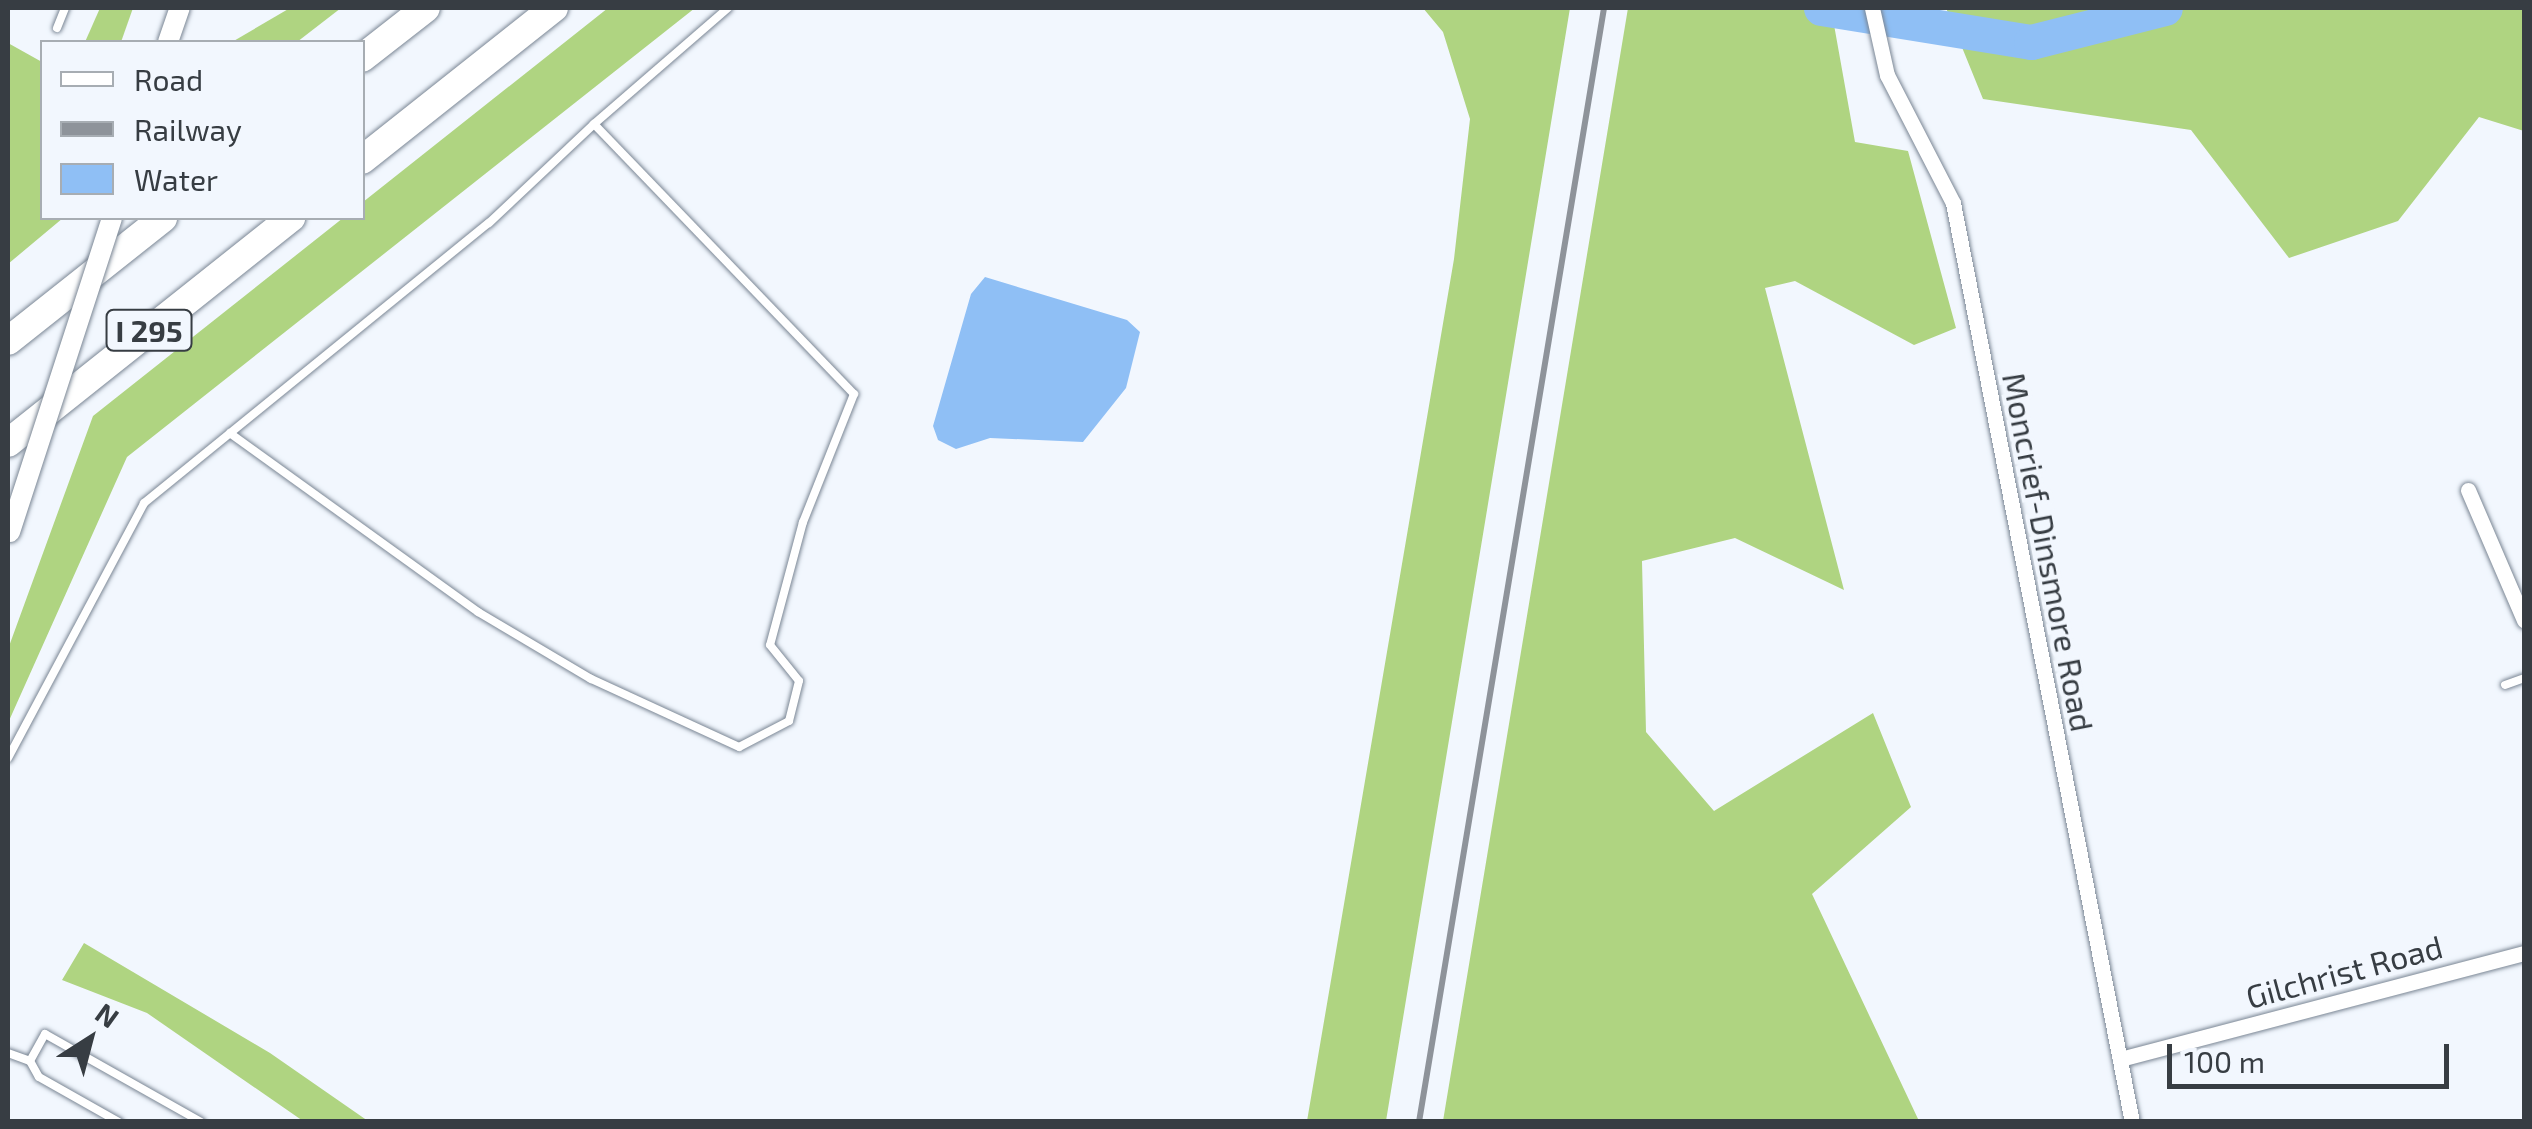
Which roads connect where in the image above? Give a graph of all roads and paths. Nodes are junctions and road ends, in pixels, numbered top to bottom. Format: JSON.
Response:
{"nodes":[{"id":1,"x":65,"y":8,"type":"edge"},
{"id":2,"x":180,"y":8,"type":"edge"},
{"id":3,"x":426,"y":8,"type":"edge"},
{"id":4,"x":554,"y":8,"type":"edge"},
{"id":5,"x":728,"y":8,"type":"edge"},
{"id":6,"x":1872,"y":8,"type":"edge"},
{"id":7,"x":58,"y":28,"type":"dead end"},
{"id":8,"x":169,"y":40,"type":"edge"},
{"id":9,"x":365,"y":56,"type":"edge"},
{"id":10,"x":594,"y":124,"type":"junction"},
{"id":11,"x":365,"y":158,"type":"edge"},
{"id":12,"x":111,"y":220,"type":"edge"},
{"id":13,"x":160,"y":220,"type":"edge"},
{"id":14,"x":287,"y":220,"type":"edge"},
{"id":15,"x":8,"y":341,"type":"edge"},
{"id":16,"x":230,"y":434,"type":"junction"},
{"id":17,"x":8,"y":443,"type":"edge"},
{"id":18,"x":2468,"y":490,"type":"dead end"},
{"id":19,"x":9,"y":537,"type":"edge"},
{"id":20,"x":2524,"y":620,"type":"edge"},
{"id":21,"x":2524,"y":678,"type":"edge"},
{"id":22,"x":2506,"y":684,"type":"dead end"},
{"id":23,"x":8,"y":758,"type":"edge"},
{"id":24,"x":2524,"y":953,"type":"edge"},
{"id":25,"x":8,"y":1053,"type":"edge"},
{"id":26,"x":2120,"y":1059,"type":"junction"},
{"id":27,"x":30,"y":1060,"type":"junction"},
{"id":28,"x":118,"y":1122,"type":"edge"},
{"id":29,"x":201,"y":1122,"type":"edge"},
{"id":30,"x":2132,"y":1122,"type":"edge"}],
"edges":[{"from":1,"to":7,"type":"lane"},
{"from":2,"to":8,"type":"street"},
{"from":3,"to":9,"type":"highway"},
{"from":4,"to":11,"type":"highway"},
{"from":5,"to":10,"type":"lane"},
{"from":6,"to":26,"type":"street","name":"Moncrief-Dinsmore Road"},
{"from":10,"to":16,"type":"lane"},
{"from":10,"to":16,"type":"lane"},
{"from":12,"to":19,"type":"street","bridge":true},
{"from":13,"to":15,"type":"highway","number":"I 295"},
{"from":14,"to":17,"type":"highway","number":"I 295"},
{"from":16,"to":23,"type":"lane"},
{"from":18,"to":20,"type":"street"},
{"from":21,"to":22,"type":"lane"},
{"from":24,"to":26,"type":"street","name":"Gilchrist Road"},
{"from":25,"to":27,"type":"lane"},
{"from":26,"to":30,"type":"street","name":"Moncrief-Dinsmore Road"},
{"from":27,"to":28,"type":"lane"},
{"from":27,"to":29,"type":"lane"}]}
